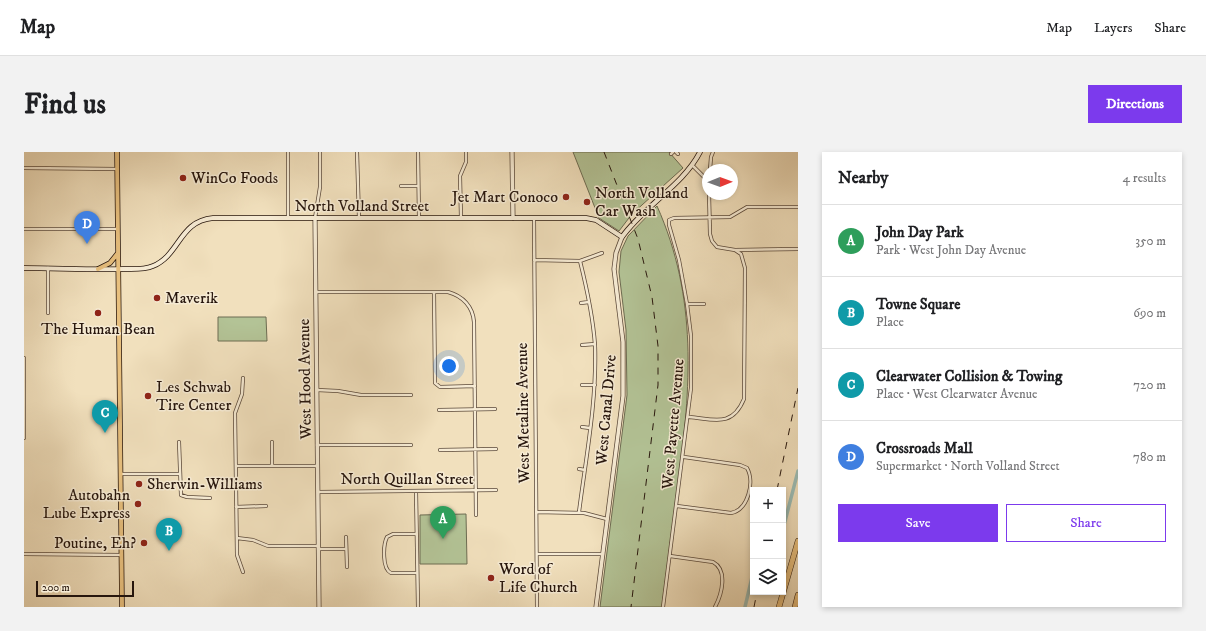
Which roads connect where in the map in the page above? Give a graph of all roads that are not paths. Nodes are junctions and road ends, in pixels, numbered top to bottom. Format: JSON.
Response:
{"nodes":[{"id":1,"x":117,"y":152,"type":"edge"},
{"id":2,"x":288,"y":152,"type":"edge"},
{"id":3,"x":320,"y":152,"type":"edge"},
{"id":4,"x":357,"y":152,"type":"edge"},
{"id":5,"x":418,"y":152,"type":"edge"},
{"id":6,"x":466,"y":152,"type":"edge"},
{"id":7,"x":512,"y":152,"type":"edge"},
{"id":8,"x":700,"y":152,"type":"edge"},
{"id":9,"x":713,"y":152,"type":"edge"},
{"id":10,"x":710,"y":164,"type":"edge"},
{"id":11,"x":692,"y":166,"type":"junction"},
{"id":12,"x":24,"y":168,"type":"edge"},
{"id":13,"x":118,"y":169,"type":"junction"},
{"id":14,"x":702,"y":175,"type":"edge"},
{"id":15,"x":401,"y":186,"type":"dead end"},
{"id":16,"x":418,"y":186,"type":"junction"},
{"id":17,"x":709,"y":200,"type":"edge"},
{"id":18,"x":798,"y":207,"type":"edge"},
{"id":19,"x":709,"y":217,"type":"junction"},
{"id":20,"x":288,"y":218,"type":"junction"},
{"id":21,"x":315,"y":218,"type":"junction"},
{"id":22,"x":359,"y":218,"type":"junction"},
{"id":23,"x":419,"y":218,"type":"junction"},
{"id":24,"x":461,"y":218,"type":"junction"},
{"id":25,"x":513,"y":218,"type":"junction"},
{"id":26,"x":534,"y":218,"type":"junction"},
{"id":27,"x":24,"y":229,"type":"edge"},
{"id":28,"x":118,"y":229,"type":"junction"},
{"id":29,"x":622,"y":237,"type":"junction"},
{"id":30,"x":798,"y":249,"type":"edge"},
{"id":31,"x":735,"y":250,"type":"junction"},
{"id":32,"x":119,"y":253,"type":"junction"},
{"id":33,"x":602,"y":253,"type":"dead end"},
{"id":34,"x":534,"y":260,"type":"junction"},
{"id":35,"x":580,"y":261,"type":"junction"},
{"id":36,"x":24,"y":268,"type":"edge"},
{"id":37,"x":48,"y":268,"type":"junction"},
{"id":38,"x":98,"y":269,"type":"junction"},
{"id":39,"x":119,"y":269,"type":"junction"},
{"id":40,"x":316,"y":292,"type":"junction"},
{"id":41,"x":434,"y":292,"type":"junction"},
{"id":42,"x":589,"y":302,"type":"junction"},
{"id":43,"x":581,"y":303,"type":"dead end"},
{"id":44,"x":687,"y":304,"type":"junction"},
{"id":45,"x":704,"y":304,"type":"dead end"},
{"id":46,"x":48,"y":313,"type":"dead end"},
{"id":47,"x":595,"y":344,"type":"junction"},
{"id":48,"x":582,"y":345,"type":"dead end"},
{"id":49,"x":24,"y":358,"type":"edge"},
{"id":50,"x":243,"y":378,"type":"dead end"},
{"id":51,"x":582,"y":385,"type":"dead end"},
{"id":52,"x":475,"y":386,"type":"junction"},
{"id":53,"x":595,"y":386,"type":"junction"},
{"id":54,"x":317,"y":390,"type":"junction"},
{"id":55,"x":411,"y":395,"type":"dead end"},
{"id":56,"x":475,"y":409,"type":"junction"},
{"id":57,"x":495,"y":409,"type":"dead end"},
{"id":58,"x":439,"y":410,"type":"dead end"},
{"id":59,"x":689,"y":417,"type":"junction"},
{"id":60,"x":582,"y":427,"type":"dead end"},
{"id":61,"x":590,"y":428,"type":"junction"},
{"id":62,"x":24,"y":438,"type":"edge"},
{"id":63,"x":179,"y":442,"type":"dead end"},
{"id":64,"x":272,"y":442,"type":"dead end"},
{"id":65,"x":317,"y":445,"type":"junction"},
{"id":66,"x":411,"y":445,"type":"dead end"},
{"id":67,"x":440,"y":450,"type":"dead end"},
{"id":68,"x":475,"y":450,"type":"junction"},
{"id":69,"x":496,"y":450,"type":"dead end"},
{"id":70,"x":684,"y":456,"type":"junction"},
{"id":71,"x":236,"y":466,"type":"junction"},
{"id":72,"x":272,"y":466,"type":"junction"},
{"id":73,"x":317,"y":466,"type":"junction"},
{"id":74,"x":579,"y":469,"type":"dead end"},
{"id":75,"x":585,"y":470,"type":"junction"},
{"id":76,"x":121,"y":474,"type":"junction"},
{"id":77,"x":180,"y":474,"type":"junction"},
{"id":78,"x":496,"y":490,"type":"dead end"},
{"id":79,"x":416,"y":491,"type":"junction"},
{"id":80,"x":476,"y":491,"type":"junction"},
{"id":81,"x":318,"y":492,"type":"junction"},
{"id":82,"x":210,"y":498,"type":"dead end"},
{"id":83,"x":266,"y":506,"type":"dead end"},
{"id":84,"x":677,"y":506,"type":"junction"},
{"id":85,"x":236,"y":507,"type":"junction"},
{"id":86,"x":536,"y":512,"type":"junction"},
{"id":87,"x":579,"y":512,"type":"junction"},
{"id":88,"x":476,"y":515,"type":"dead end"},
{"id":89,"x":607,"y":519,"type":"junction"},
{"id":90,"x":417,"y":534,"type":"junction"},
{"id":91,"x":346,"y":536,"type":"dead end"},
{"id":92,"x":237,"y":538,"type":"junction"},
{"id":93,"x":798,"y":541,"type":"edge"},
{"id":94,"x":318,"y":548,"type":"junction"},
{"id":95,"x":346,"y":549,"type":"junction"},
{"id":96,"x":24,"y":554,"type":"edge"},
{"id":97,"x":537,"y":554,"type":"junction"},
{"id":98,"x":603,"y":554,"type":"junction"},
{"id":99,"x":122,"y":555,"type":"junction"},
{"id":100,"x":670,"y":556,"type":"junction"},
{"id":101,"x":346,"y":567,"type":"dead end"},
{"id":102,"x":243,"y":572,"type":"dead end"},
{"id":103,"x":417,"y":574,"type":"junction"},
{"id":104,"x":798,"y":595,"type":"edge"},
{"id":105,"x":122,"y":607,"type":"edge"},
{"id":106,"x":319,"y":607,"type":"edge"},
{"id":107,"x":418,"y":607,"type":"edge"},
{"id":108,"x":537,"y":607,"type":"edge"},
{"id":109,"x":596,"y":607,"type":"edge"},
{"id":110,"x":664,"y":607,"type":"edge"},
{"id":111,"x":715,"y":607,"type":"edge"},
{"id":112,"x":779,"y":607,"type":"edge"},
{"id":113,"x":795,"y":607,"type":"edge"}],
"edges":[{"from":1,"to":13,"type":"main road"},
{"from":2,"to":20,"type":"street"},
{"from":3,"to":21,"type":"street","name":"West Hood Avenue"},
{"from":4,"to":22,"type":"street"},
{"from":5,"to":16,"type":"street"},
{"from":6,"to":24,"type":"street"},
{"from":7,"to":25,"type":"street"},
{"from":8,"to":11,"type":"main road","name":"West Canal Drive"},
{"from":9,"to":10,"type":"street"},
{"from":11,"to":14,"type":"street"},
{"from":11,"to":29,"type":"main road","name":"West Canal Drive"},
{"from":12,"to":13,"type":"street"},
{"from":13,"to":28,"type":"main road"},
{"from":15,"to":16,"type":"street"},
{"from":16,"to":23,"type":"street"},
{"from":17,"to":19,"type":"street"},
{"from":18,"to":19,"type":"street"},
{"from":19,"to":31,"type":"street"},
{"from":19,"to":44,"type":"street","name":"West Payette Avenue"},
{"from":20,"to":21,"type":"main road","name":"North Volland Street"},
{"from":20,"to":39,"type":"main road","name":"North Volland Street"},
{"from":21,"to":22,"type":"main road","name":"North Volland Street"},
{"from":21,"to":40,"type":"street","name":"West Hood Avenue"},
{"from":22,"to":23,"type":"main road","name":"North Volland Street"},
{"from":23,"to":24,"type":"main road","name":"North Volland Street"},
{"from":24,"to":25,"type":"main road","name":"North Volland Street"},
{"from":25,"to":26,"type":"main road","name":"North Volland Street"},
{"from":26,"to":29,"type":"main road","name":"North Volland Street"},
{"from":26,"to":34,"type":"street","name":"West Metaline Avenue"},
{"from":27,"to":28,"type":"street"},
{"from":28,"to":32,"type":"main road"},
{"from":29,"to":89,"type":"street","name":"West Canal Drive"},
{"from":30,"to":31,"type":"street"},
{"from":31,"to":59,"type":"street"},
{"from":32,"to":38,"type":"main road"},
{"from":32,"to":39,"type":"main road"},
{"from":33,"to":35,"type":"street"},
{"from":34,"to":35,"type":"street"},
{"from":34,"to":86,"type":"street","name":"West Metaline Avenue"},
{"from":35,"to":42,"type":"street"},
{"from":36,"to":37,"type":"main road","name":"North Volland Street"},
{"from":37,"to":38,"type":"main road","name":"North Volland Street"},
{"from":37,"to":46,"type":"street"},
{"from":38,"to":39,"type":"main road","name":"North Volland Street"},
{"from":39,"to":76,"type":"main road"},
{"from":40,"to":41,"type":"street"},
{"from":40,"to":54,"type":"street","name":"West Hood Avenue"},
{"from":41,"to":52,"type":"street"},
{"from":41,"to":52,"type":"street"},
{"from":42,"to":43,"type":"street"},
{"from":42,"to":47,"type":"street"},
{"from":44,"to":45,"type":"street"},
{"from":44,"to":59,"type":"street","name":"West Payette Avenue"},
{"from":47,"to":48,"type":"street"},
{"from":47,"to":53,"type":"street"},
{"from":49,"to":62,"type":"street"},
{"from":50,"to":71,"type":"street"},
{"from":51,"to":53,"type":"street"},
{"from":52,"to":56,"type":"street"},
{"from":53,"to":61,"type":"street"},
{"from":54,"to":55,"type":"street"},
{"from":54,"to":65,"type":"street","name":"West Hood Avenue"},
{"from":56,"to":57,"type":"street"},
{"from":56,"to":58,"type":"street"},
{"from":56,"to":68,"type":"street"},
{"from":59,"to":70,"type":"street","name":"West Payette Avenue"},
{"from":60,"to":61,"type":"street"},
{"from":61,"to":75,"type":"street"},
{"from":63,"to":77,"type":"street"},
{"from":64,"to":72,"type":"street"},
{"from":65,"to":66,"type":"street"},
{"from":65,"to":73,"type":"street","name":"West Hood Avenue"},
{"from":67,"to":68,"type":"street"},
{"from":68,"to":69,"type":"street"},
{"from":68,"to":80,"type":"street"},
{"from":70,"to":84,"type":"street","name":"West Payette Avenue"},
{"from":70,"to":84,"type":"street"},
{"from":71,"to":72,"type":"street"},
{"from":71,"to":85,"type":"street"},
{"from":72,"to":73,"type":"street"},
{"from":73,"to":81,"type":"street","name":"West Hood Avenue"},
{"from":74,"to":75,"type":"street"},
{"from":75,"to":87,"type":"street"},
{"from":76,"to":77,"type":"street"},
{"from":76,"to":99,"type":"main road"},
{"from":77,"to":82,"type":"street"},
{"from":78,"to":80,"type":"street","name":"North Quillan Street"},
{"from":79,"to":80,"type":"street","name":"North Quillan Street"},
{"from":79,"to":81,"type":"street","name":"North Quillan Street"},
{"from":79,"to":90,"type":"street"},
{"from":80,"to":88,"type":"street"},
{"from":81,"to":94,"type":"street","name":"West Hood Avenue"},
{"from":83,"to":85,"type":"street"},
{"from":84,"to":100,"type":"street","name":"West Payette Avenue"},
{"from":85,"to":92,"type":"street"},
{"from":86,"to":87,"type":"street"},
{"from":86,"to":97,"type":"street","name":"West Metaline Avenue"},
{"from":87,"to":89,"type":"street"},
{"from":89,"to":98,"type":"street","name":"West Canal Drive"},
{"from":90,"to":103,"type":"street"},
{"from":90,"to":103,"type":"street"},
{"from":91,"to":95,"type":"street"},
{"from":92,"to":94,"type":"street"},
{"from":92,"to":102,"type":"street"},
{"from":93,"to":112,"type":"highway"},
{"from":94,"to":95,"type":"street"},
{"from":94,"to":106,"type":"street","name":"West Hood Avenue"},
{"from":95,"to":101,"type":"street"},
{"from":96,"to":99,"type":"street"},
{"from":97,"to":98,"type":"street"},
{"from":97,"to":108,"type":"street","name":"West Metaline Avenue"},
{"from":98,"to":109,"type":"street","name":"West Canal Drive"},
{"from":99,"to":105,"type":"main road"},
{"from":100,"to":110,"type":"street","name":"West Payette Avenue"},
{"from":100,"to":111,"type":"street"},
{"from":103,"to":107,"type":"street"},
{"from":104,"to":113,"type":"highway"}]}
